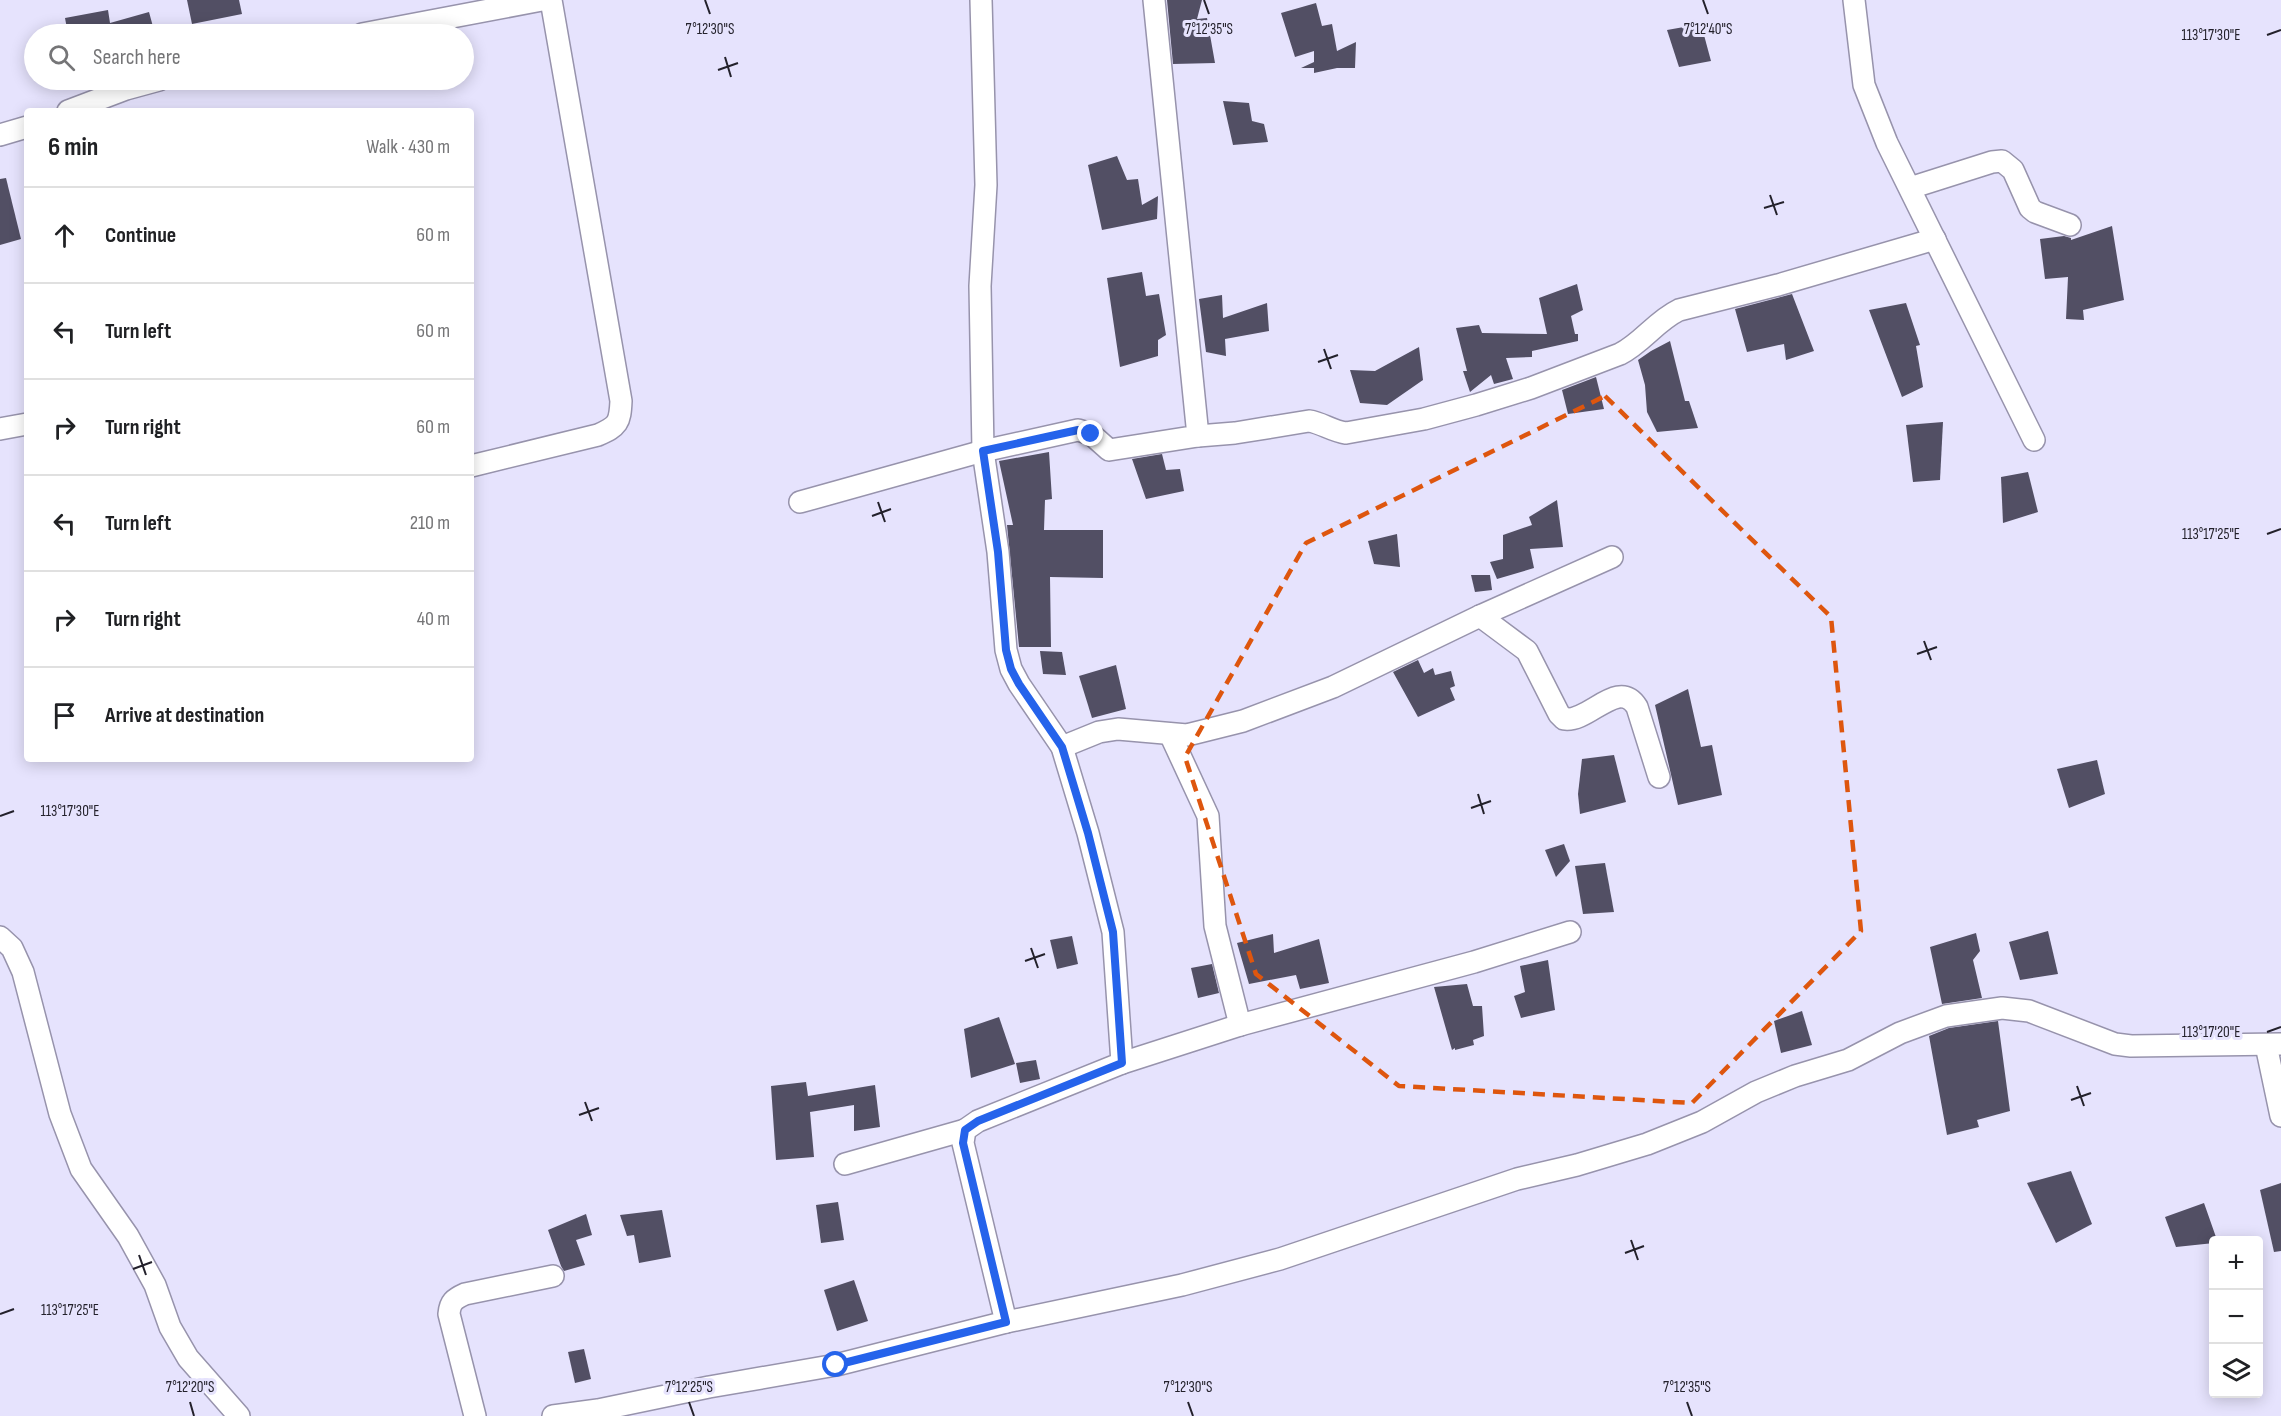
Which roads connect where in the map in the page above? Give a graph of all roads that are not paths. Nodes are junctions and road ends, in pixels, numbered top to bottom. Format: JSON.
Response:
{"nodes":[{"id":1,"x":542,"y":0,"type":"edge"},
{"id":2,"x":551,"y":0,"type":"edge"},
{"id":3,"x":981,"y":0,"type":"edge"},
{"id":4,"x":1154,"y":0,"type":"edge"},
{"id":5,"x":1854,"y":0,"type":"edge"},
{"id":6,"x":415,"y":24,"type":"edge"},
{"id":7,"x":123,"y":90,"type":"edge"},
{"id":8,"x":76,"y":108,"type":"edge"},
{"id":9,"x":24,"y":128,"type":"edge"},
{"id":10,"x":0,"y":135,"type":"edge"},
{"id":11,"x":1910,"y":188,"type":"junction"},
{"id":12,"x":2070,"y":225,"type":"dead end"},
{"id":13,"x":1935,"y":239,"type":"junction"},
{"id":14,"x":24,"y":425,"type":"edge"},
{"id":15,"x":0,"y":429,"type":"edge"},
{"id":16,"x":1198,"y":436,"type":"junction"},
{"id":17,"x":2034,"y":440,"type":"dead end"},
{"id":18,"x":983,"y":451,"type":"junction"},
{"id":19,"x":474,"y":465,"type":"edge"},
{"id":20,"x":800,"y":502,"type":"dead end"},
{"id":21,"x":1612,"y":557,"type":"dead end"},
{"id":22,"x":1480,"y":616,"type":"junction"},
{"id":23,"x":1170,"y":734,"type":"junction"},
{"id":24,"x":1062,"y":747,"type":"junction"},
{"id":25,"x":1659,"y":777,"type":"dead end"},
{"id":26,"x":1570,"y":932,"type":"dead end"},
{"id":27,"x":0,"y":937,"type":"edge"},
{"id":28,"x":1240,"y":1025,"type":"junction"},
{"id":29,"x":2273,"y":1044,"type":"edge"},
{"id":30,"x":1122,"y":1063,"type":"junction"},
{"id":31,"x":2281,"y":1116,"type":"edge"},
{"id":32,"x":965,"y":1130,"type":"junction"},
{"id":33,"x":845,"y":1164,"type":"dead end"},
{"id":34,"x":553,"y":1276,"type":"dead end"},
{"id":35,"x":1006,"y":1322,"type":"junction"},
{"id":36,"x":239,"y":1416,"type":"edge"},
{"id":37,"x":475,"y":1416,"type":"edge"},
{"id":38,"x":553,"y":1416,"type":"edge"}],
"edges":[{"from":1,"to":6,"type":"street"},
{"from":2,"to":19,"type":"street"},
{"from":3,"to":18,"type":"street"},
{"from":4,"to":16,"type":"street"},
{"from":5,"to":11,"type":"street"},
{"from":7,"to":8,"type":"street"},
{"from":9,"to":10,"type":"street"},
{"from":11,"to":12,"type":"street"},
{"from":11,"to":13,"type":"street"},
{"from":13,"to":16,"type":"street"},
{"from":13,"to":17,"type":"street"},
{"from":14,"to":15,"type":"street"},
{"from":16,"to":18,"type":"street"},
{"from":18,"to":20,"type":"street"},
{"from":18,"to":24,"type":"street"},
{"from":21,"to":22,"type":"street"},
{"from":22,"to":23,"type":"street"},
{"from":22,"to":25,"type":"street"},
{"from":23,"to":24,"type":"street"},
{"from":23,"to":28,"type":"street"},
{"from":24,"to":30,"type":"street"},
{"from":26,"to":28,"type":"street"},
{"from":27,"to":36,"type":"street"},
{"from":28,"to":30,"type":"street"},
{"from":29,"to":31,"type":"street"},
{"from":29,"to":35,"type":"street"},
{"from":30,"to":32,"type":"street"},
{"from":32,"to":33,"type":"street"},
{"from":32,"to":35,"type":"street"},
{"from":34,"to":37,"type":"street"},
{"from":35,"to":38,"type":"street"}]}
